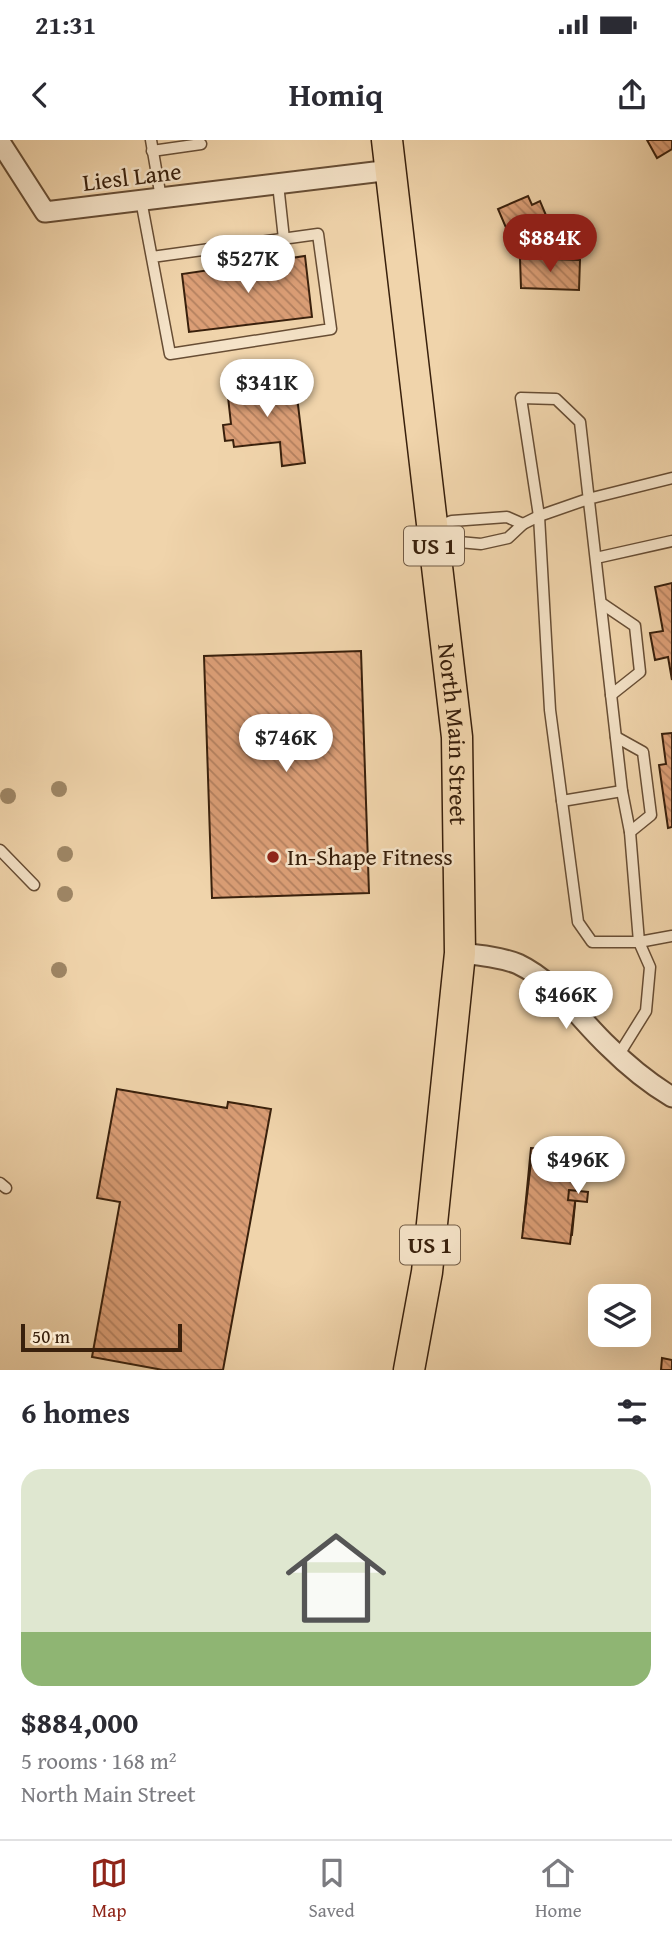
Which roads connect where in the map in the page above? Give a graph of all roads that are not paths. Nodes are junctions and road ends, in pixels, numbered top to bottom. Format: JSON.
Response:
{"nodes":[{"id":1,"x":387,"y":140,"type":"edge"},
{"id":2,"x":0,"y":142,"type":"edge"},
{"id":3,"x":201,"y":144,"type":"dead end"},
{"id":4,"x":152,"y":145,"type":"edge"},
{"id":5,"x":391,"y":170,"type":"junction"},
{"id":6,"x":278,"y":184,"type":"junction"},
{"id":7,"x":161,"y":198,"type":"junction"},
{"id":8,"x":141,"y":200,"type":"junction"},
{"id":9,"x":284,"y":239,"type":"junction"},
{"id":10,"x":152,"y":257,"type":"junction"},
{"id":11,"x":672,"y":478,"type":"edge"},
{"id":12,"x":588,"y":499,"type":"junction"},
{"id":13,"x":539,"y":516,"type":"junction"},
{"id":14,"x":523,"y":524,"type":"junction"},
{"id":15,"x":432,"y":527,"type":"junction"},
{"id":16,"x":672,"y":541,"type":"edge"},
{"id":17,"x":596,"y":558,"type":"junction"},
{"id":18,"x":601,"y":603,"type":"junction"},
{"id":19,"x":611,"y":695,"type":"junction"},
{"id":20,"x":616,"y":737,"type":"junction"},
{"id":21,"x":622,"y":791,"type":"junction"},
{"id":22,"x":562,"y":801,"type":"junction"},
{"id":23,"x":630,"y":832,"type":"junction"},
{"id":24,"x":0,"y":850,"type":"edge"},
{"id":25,"x":34,"y":885,"type":"dead end"},
{"id":26,"x":672,"y":936,"type":"edge"},
{"id":27,"x":639,"y":943,"type":"junction"},
{"id":28,"x":460,"y":953,"type":"junction"},
{"id":29,"x":618,"y":1056,"type":"junction"},
{"id":30,"x":672,"y":1097,"type":"edge"},
{"id":31,"x":409,"y":1370,"type":"edge"}],
"edges":[{"from":1,"to":5,"type":"main road","name":"North Main Street","number":"US 1"},
{"from":2,"to":8,"type":"street","name":"Liesl Lane"},
{"from":3,"to":4,"type":"lane"},
{"from":4,"to":7,"type":"lane"},
{"from":5,"to":6,"type":"street","name":"Liesl Lane"},
{"from":5,"to":15,"type":"main road","name":"North Main Street","number":"US 1"},
{"from":6,"to":7,"type":"street","name":"Liesl Lane"},
{"from":6,"to":9,"type":"lane"},
{"from":7,"to":8,"type":"street","name":"Liesl Lane"},
{"from":8,"to":10,"type":"lane"},
{"from":9,"to":10,"type":"lane"},
{"from":9,"to":10,"type":"lane"},
{"from":11,"to":12,"type":"lane"},
{"from":12,"to":13,"type":"lane"},
{"from":12,"to":13,"type":"lane"},
{"from":12,"to":17,"type":"lane"},
{"from":13,"to":14,"type":"lane"},
{"from":13,"to":22,"type":"lane"},
{"from":14,"to":15,"type":"lane"},
{"from":14,"to":15,"type":"lane"},
{"from":15,"to":28,"type":"main road","name":"North Main Street","number":"US 1"},
{"from":16,"to":17,"type":"lane"},
{"from":17,"to":18,"type":"lane"},
{"from":18,"to":19,"type":"lane"},
{"from":18,"to":19,"type":"lane"},
{"from":19,"to":20,"type":"lane"},
{"from":20,"to":21,"type":"lane"},
{"from":20,"to":23,"type":"lane"},
{"from":21,"to":22,"type":"lane"},
{"from":21,"to":23,"type":"lane"},
{"from":22,"to":27,"type":"lane"},
{"from":23,"to":27,"type":"lane"},
{"from":24,"to":25,"type":"lane"},
{"from":26,"to":27,"type":"lane"},
{"from":27,"to":29,"type":"lane"},
{"from":28,"to":29,"type":"street"},
{"from":28,"to":31,"type":"main road","name":"North Main Street","number":"US 1"},
{"from":29,"to":30,"type":"street"}]}
